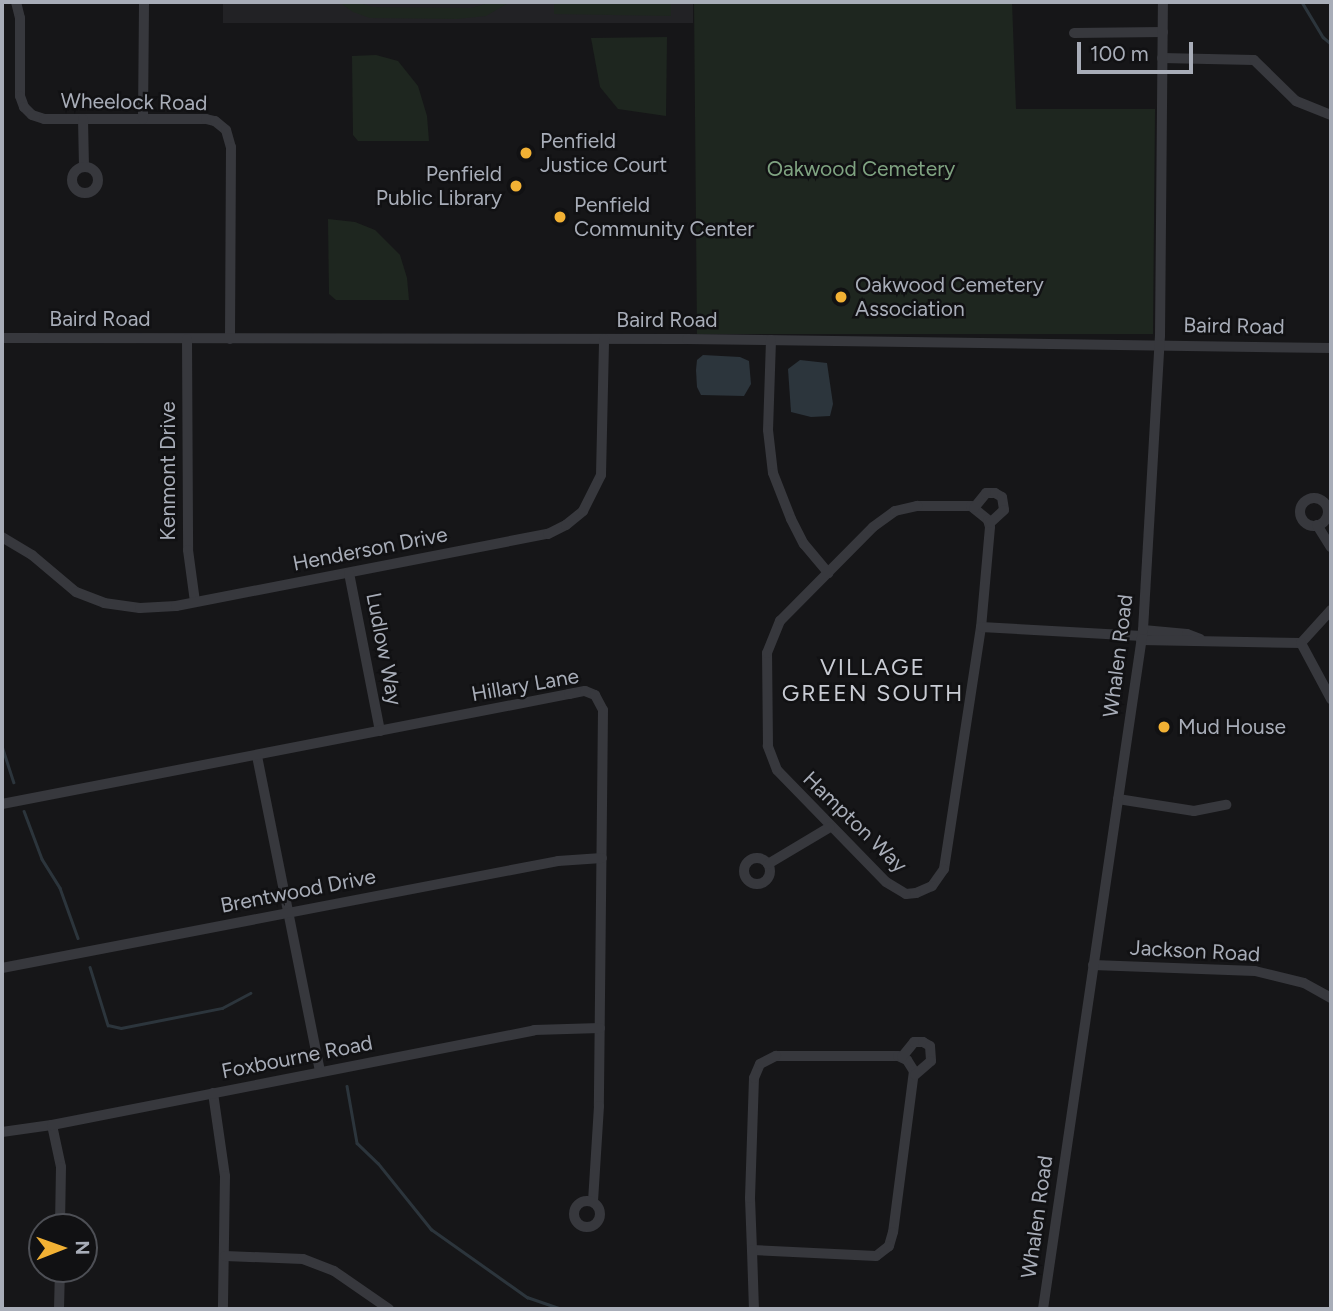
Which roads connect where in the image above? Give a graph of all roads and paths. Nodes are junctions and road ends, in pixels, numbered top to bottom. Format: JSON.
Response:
{"nodes":[{"id":1,"x":16,"y":2,"type":"edge"},
{"id":2,"x":144,"y":2,"type":"edge"},
{"id":3,"x":1163,"y":2,"type":"edge"},
{"id":4,"x":1163,"y":32,"type":"junction"},
{"id":5,"x":1074,"y":33,"type":"dead end"},
{"id":6,"x":1162,"y":58,"type":"junction"},
{"id":7,"x":1331,"y":115,"type":"edge"},
{"id":8,"x":83,"y":119,"type":"junction"},
{"id":9,"x":143,"y":119,"type":"junction"},
{"id":10,"x":84,"y":167,"type":"dead end"},
{"id":11,"x":2,"y":338,"type":"edge"},
{"id":12,"x":187,"y":339,"type":"junction"},
{"id":13,"x":230,"y":339,"type":"junction"},
{"id":14,"x":604,"y":339,"type":"junction"},
{"id":15,"x":771,"y":340,"type":"junction"},
{"id":16,"x":1160,"y":344,"type":"junction"},
{"id":17,"x":1331,"y":348,"type":"edge"},
{"id":18,"x":974,"y":508,"type":"junction"},
{"id":19,"x":990,"y":523,"type":"junction"},
{"id":20,"x":1317,"y":525,"type":"dead end"},
{"id":21,"x":2,"y":537,"type":"edge"},
{"id":22,"x":1331,"y":547,"type":"edge"},
{"id":23,"x":349,"y":573,"type":"junction"},
{"id":24,"x":828,"y":573,"type":"junction"},
{"id":25,"x":195,"y":602,"type":"junction"},
{"id":26,"x":1331,"y":610,"type":"edge"},
{"id":27,"x":981,"y":626,"type":"junction"},
{"id":28,"x":1142,"y":635,"type":"junction"},
{"id":29,"x":1301,"y":643,"type":"junction"},
{"id":30,"x":1331,"y":699,"type":"edge"},
{"id":31,"x":380,"y":731,"type":"junction"},
{"id":32,"x":257,"y":756,"type":"junction"},
{"id":33,"x":1118,"y":799,"type":"junction"},
{"id":34,"x":2,"y":804,"type":"edge"},
{"id":35,"x":1226,"y":805,"type":"dead end"},
{"id":36,"x":830,"y":827,"type":"junction"},
{"id":37,"x":602,"y":858,"type":"junction"},
{"id":38,"x":768,"y":864,"type":"dead end"},
{"id":39,"x":289,"y":912,"type":"junction"},
{"id":40,"x":1093,"y":965,"type":"junction"},
{"id":41,"x":2,"y":968,"type":"edge"},
{"id":42,"x":1331,"y":998,"type":"edge"},
{"id":43,"x":600,"y":1028,"type":"junction"},
{"id":44,"x":902,"y":1057,"type":"junction"},
{"id":45,"x":320,"y":1072,"type":"junction"},
{"id":46,"x":915,"y":1075,"type":"junction"},
{"id":47,"x":213,"y":1093,"type":"junction"},
{"id":48,"x":52,"y":1125,"type":"junction"},
{"id":49,"x":2,"y":1132,"type":"edge"},
{"id":50,"x":593,"y":1202,"type":"dead end"},
{"id":51,"x":60,"y":1213,"type":"edge"},
{"id":52,"x":752,"y":1250,"type":"junction"},
{"id":53,"x":225,"y":1256,"type":"junction"},
{"id":54,"x":60,"y":1283,"type":"edge"},
{"id":55,"x":59,"y":1309,"type":"edge"},
{"id":56,"x":223,"y":1309,"type":"edge"},
{"id":57,"x":389,"y":1309,"type":"edge"},
{"id":58,"x":754,"y":1309,"type":"edge"},
{"id":59,"x":1043,"y":1309,"type":"edge"}],
"edges":[{"from":1,"to":8,"type":"street","name":"Wheelock Road"},
{"from":2,"to":9,"type":"street"},
{"from":3,"to":4,"type":"street","name":"Whalen Road"},
{"from":4,"to":5,"type":"street"},
{"from":4,"to":6,"type":"street","name":"Whalen Road"},
{"from":6,"to":7,"type":"street"},
{"from":6,"to":16,"type":"street","name":"Whalen Road"},
{"from":8,"to":9,"type":"street","name":"Wheelock Road"},
{"from":8,"to":10,"type":"street"},
{"from":9,"to":13,"type":"street","name":"Wheelock Road"},
{"from":11,"to":12,"type":"street","name":"Baird Road"},
{"from":12,"to":13,"type":"street","name":"Baird Road"},
{"from":12,"to":25,"type":"street","name":"Kenmont Drive"},
{"from":13,"to":14,"type":"street","name":"Baird Road"},
{"from":14,"to":15,"type":"street","name":"Baird Road"},
{"from":14,"to":23,"type":"street","name":"Henderson Drive"},
{"from":15,"to":16,"type":"street","name":"Baird Road"},
{"from":15,"to":24,"type":"street"},
{"from":16,"to":17,"type":"street","name":"Baird Road"},
{"from":16,"to":28,"type":"street","name":"Whalen Road"},
{"from":18,"to":19,"type":"street"},
{"from":18,"to":19,"type":"street","name":"Hampton Way"},
{"from":18,"to":24,"type":"street","name":"Hampton Way"},
{"from":19,"to":27,"type":"street","name":"Hampton Way"},
{"from":20,"to":22,"type":"street"},
{"from":21,"to":25,"type":"street","name":"Henderson Drive"},
{"from":23,"to":25,"type":"street","name":"Henderson Drive"},
{"from":23,"to":31,"type":"street","name":"Ludlow Way"},
{"from":24,"to":36,"type":"street","name":"Hampton Way"},
{"from":26,"to":29,"type":"street"},
{"from":27,"to":28,"type":"street"},
{"from":27,"to":36,"type":"street","name":"Hampton Way"},
{"from":28,"to":29,"type":"street"},
{"from":28,"to":33,"type":"street","name":"Whalen Road"},
{"from":29,"to":30,"type":"street"},
{"from":31,"to":32,"type":"street","name":"Hillary Lane"},
{"from":31,"to":37,"type":"street","name":"Hillary Lane"},
{"from":32,"to":34,"type":"street","name":"Hillary Lane"},
{"from":32,"to":39,"type":"street"},
{"from":33,"to":35,"type":"street"},
{"from":33,"to":40,"type":"street","name":"Whalen Road"},
{"from":36,"to":38,"type":"street"},
{"from":37,"to":39,"type":"street","name":"Brentwood Drive"},
{"from":37,"to":43,"type":"street","name":"Hillary Lane"},
{"from":39,"to":41,"type":"street","name":"Brentwood Drive"},
{"from":39,"to":45,"type":"street"},
{"from":40,"to":42,"type":"street","name":"Jackson Road"},
{"from":40,"to":59,"type":"street","name":"Whalen Road"},
{"from":43,"to":45,"type":"street","name":"Foxbourne Road"},
{"from":43,"to":50,"type":"street","name":"Hillary Lane"},
{"from":44,"to":46,"type":"street"},
{"from":44,"to":46,"type":"street"},
{"from":44,"to":52,"type":"street"},
{"from":45,"to":47,"type":"street","name":"Foxbourne Road"},
{"from":46,"to":52,"type":"street"},
{"from":47,"to":48,"type":"street","name":"Foxbourne Road"},
{"from":47,"to":53,"type":"street"},
{"from":48,"to":49,"type":"street","name":"Foxbourne Road"},
{"from":48,"to":51,"type":"street"},
{"from":52,"to":58,"type":"street"},
{"from":53,"to":56,"type":"street"},
{"from":53,"to":57,"type":"street"},
{"from":54,"to":55,"type":"street"}]}
